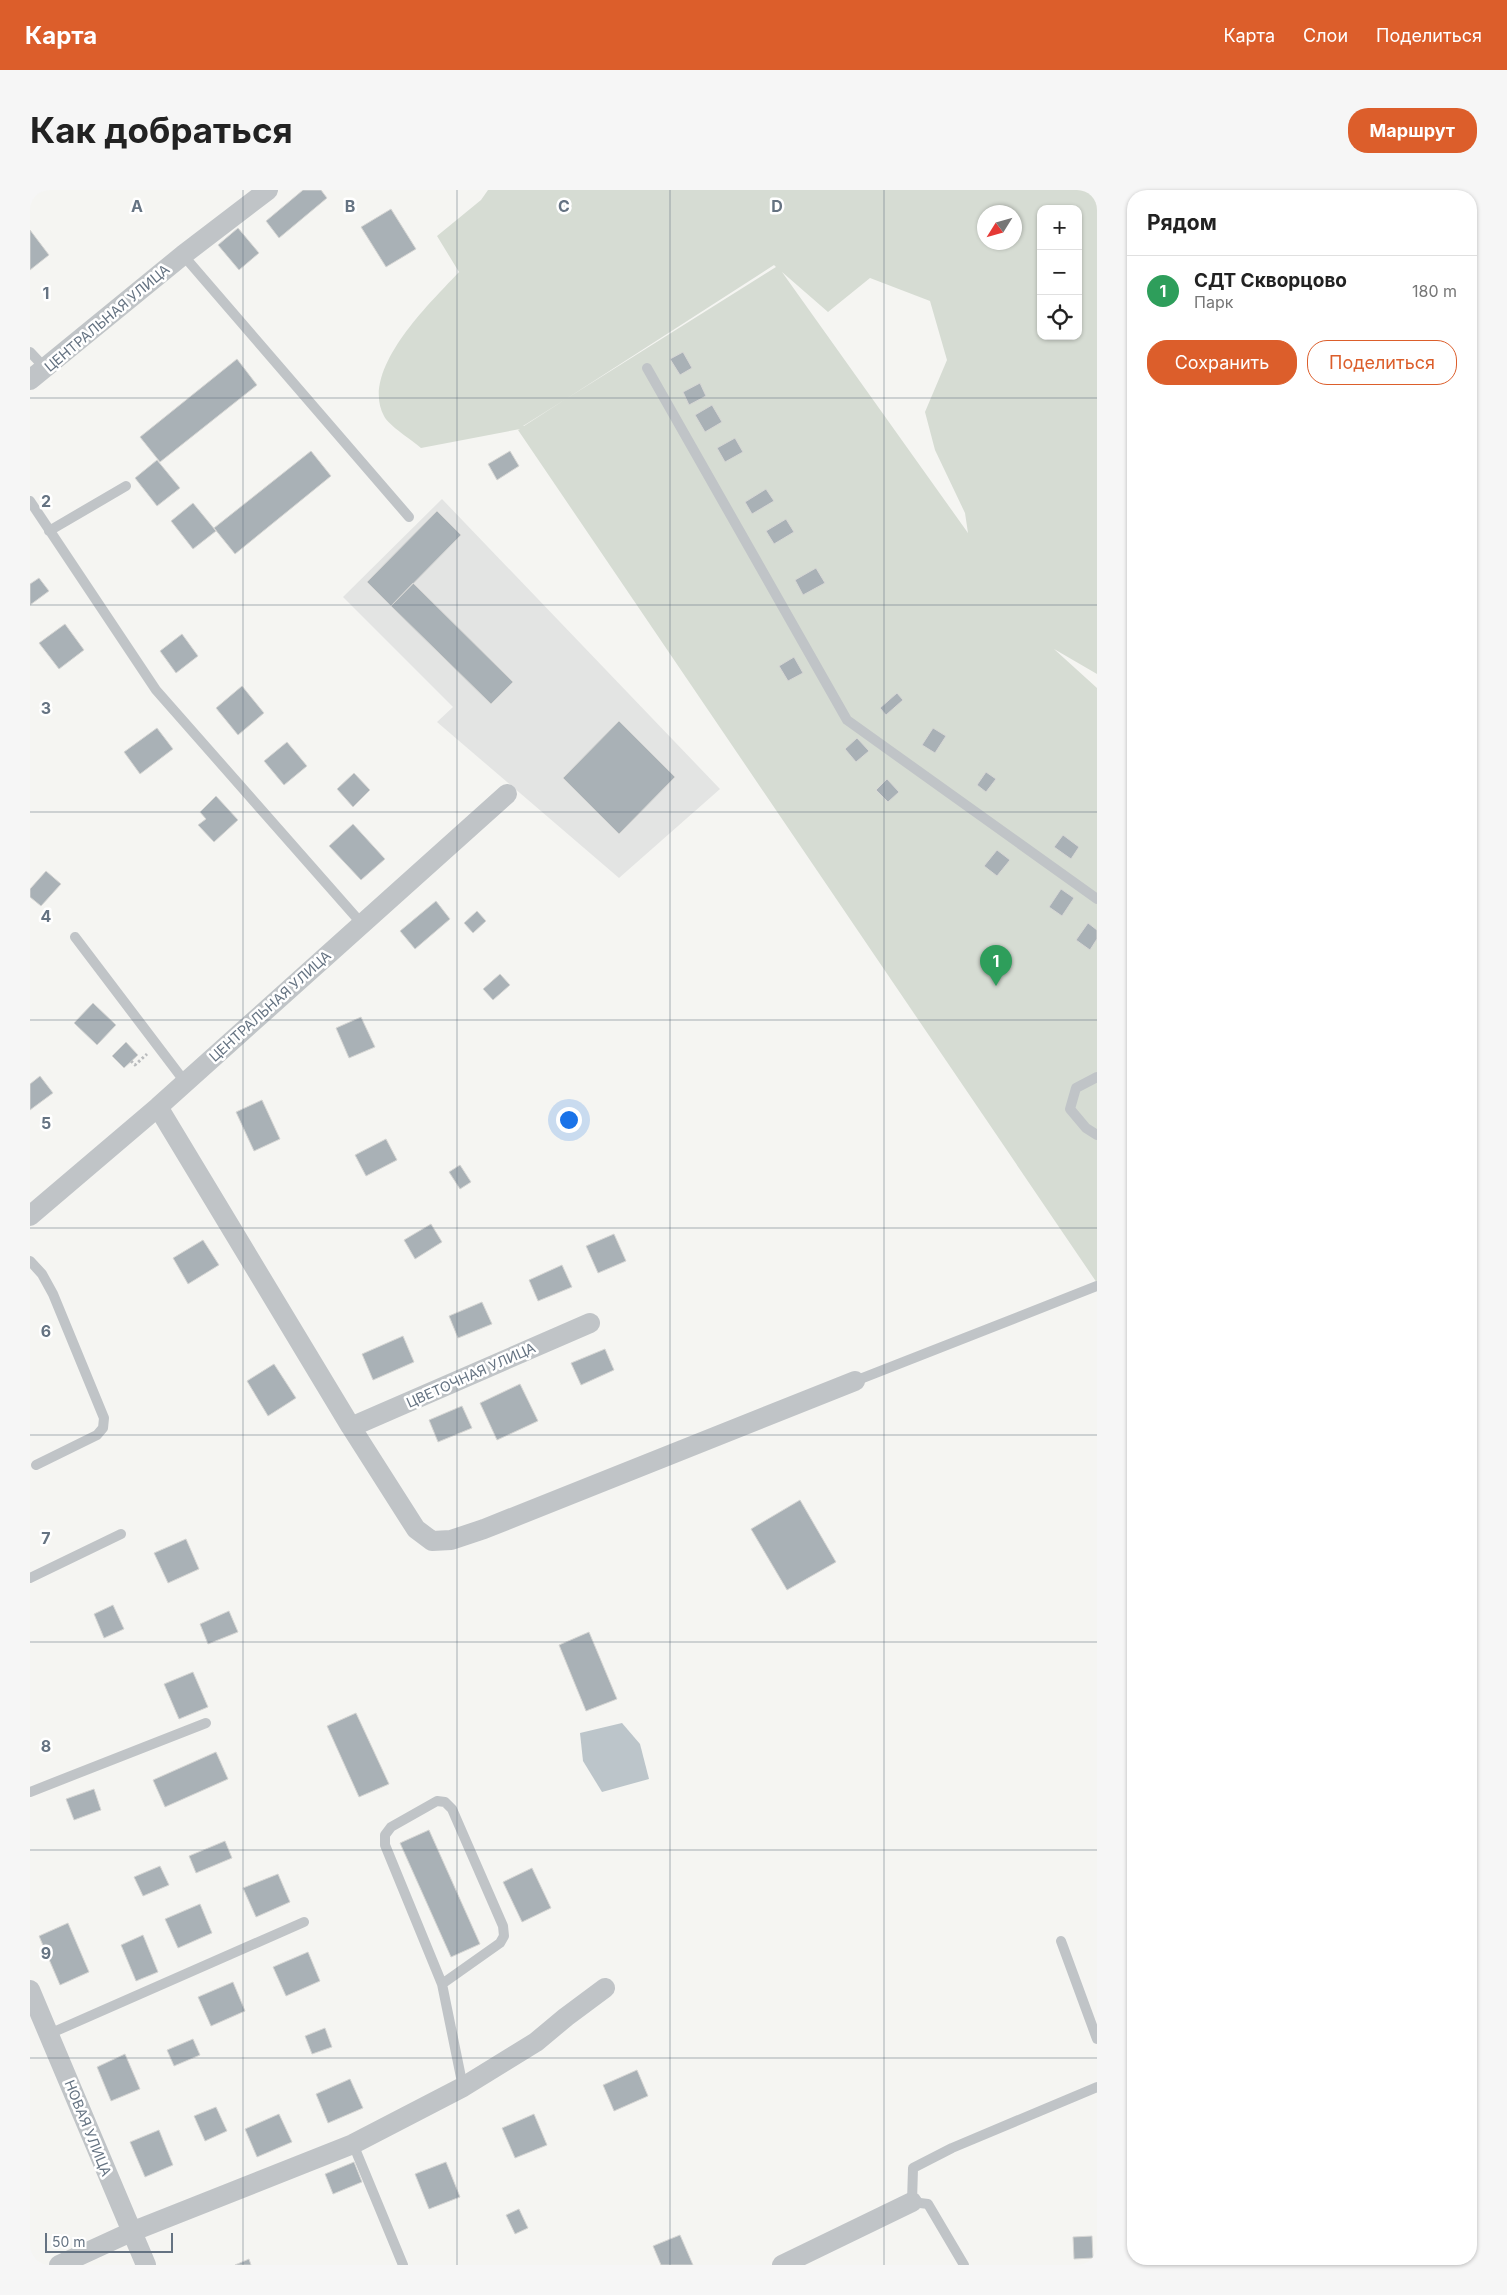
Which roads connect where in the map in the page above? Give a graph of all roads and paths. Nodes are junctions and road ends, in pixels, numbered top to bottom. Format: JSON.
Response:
{"nodes":[{"id":1,"x":268,"y":190,"type":"edge"},
{"id":2,"x":183,"y":255,"type":"junction"},
{"id":3,"x":30,"y":352,"type":"edge"},
{"id":4,"x":647,"y":368,"type":"dead end"},
{"id":5,"x":38,"y":374,"type":"edge"},
{"id":6,"x":126,"y":486,"type":"dead end"},
{"id":7,"x":30,"y":502,"type":"edge"},
{"id":8,"x":409,"y":518,"type":"dead end"},
{"id":9,"x":49,"y":531,"type":"junction"},
{"id":10,"x":507,"y":794,"type":"dead end"},
{"id":11,"x":1097,"y":899,"type":"edge"},
{"id":12,"x":362,"y":924,"type":"junction"},
{"id":13,"x":74,"y":936,"type":"dead end"},
{"id":14,"x":157,"y":1045,"type":"junction"},
{"id":15,"x":131,"y":1061,"type":"dead end"},
{"id":16,"x":1097,"y":1077,"type":"edge"},
{"id":17,"x":186,"y":1082,"type":"junction"},
{"id":18,"x":158,"y":1107,"type":"junction"},
{"id":19,"x":1097,"y":1135,"type":"edge"},
{"id":20,"x":30,"y":1216,"type":"edge"},
{"id":21,"x":30,"y":1261,"type":"edge"},
{"id":22,"x":1097,"y":1286,"type":"edge"},
{"id":23,"x":590,"y":1323,"type":"dead end"},
{"id":24,"x":855,"y":1381,"type":"joint"},
{"id":25,"x":351,"y":1427,"type":"junction"},
{"id":26,"x":36,"y":1465,"type":"dead end"},
{"id":27,"x":121,"y":1534,"type":"dead end"},
{"id":28,"x":30,"y":1578,"type":"edge"},
{"id":29,"x":206,"y":1723,"type":"dead end"},
{"id":30,"x":30,"y":1792,"type":"edge"},
{"id":31,"x":304,"y":1922,"type":"dead end"},
{"id":32,"x":1061,"y":1941,"type":"dead end"},
{"id":33,"x":442,"y":1984,"type":"junction"},
{"id":34,"x":606,"y":1988,"type":"dead end"},
{"id":35,"x":30,"y":1990,"type":"edge"},
{"id":36,"x":49,"y":2034,"type":"junction"},
{"id":37,"x":1097,"y":2040,"type":"edge"},
{"id":38,"x":463,"y":2087,"type":"junction"},
{"id":39,"x":1097,"y":2087,"type":"edge"},
{"id":40,"x":353,"y":2144,"type":"junction"},
{"id":41,"x":912,"y":2202,"type":"junction"},
{"id":42,"x":132,"y":2232,"type":"junction"},
{"id":43,"x":59,"y":2265,"type":"edge"},
{"id":44,"x":146,"y":2265,"type":"edge"},
{"id":45,"x":404,"y":2265,"type":"edge"},
{"id":46,"x":782,"y":2265,"type":"edge"},
{"id":47,"x":964,"y":2265,"type":"edge"}],
"edges":[{"from":1,"to":2,"type":"street","name":"ЦЕНТРАЛЬНАЯ УЛИЦА"},
{"from":2,"to":5,"type":"street","name":"ЦЕНТРАЛЬНАЯ УЛИЦА"},
{"from":2,"to":8,"type":"lane"},
{"from":3,"to":5,"type":"lane"},
{"from":4,"to":11,"type":"lane"},
{"from":6,"to":9,"type":"lane"},
{"from":7,"to":9,"type":"lane"},
{"from":9,"to":12,"type":"lane"},
{"from":10,"to":12,"type":"street","name":"ЦЕНТРАЛЬНАЯ УЛИЦА"},
{"from":12,"to":17,"type":"street","name":"ЦЕНТРАЛЬНАЯ УЛИЦА"},
{"from":13,"to":14,"type":"lane"},
{"from":14,"to":15,"type":"path"},
{"from":14,"to":17,"type":"lane"},
{"from":16,"to":19,"type":"lane"},
{"from":17,"to":18,"type":"street","name":"ЦЕНТРАЛЬНАЯ УЛИЦА"},
{"from":18,"to":20,"type":"street","name":"ЦЕНТРАЛЬНАЯ УЛИЦА"},
{"from":18,"to":25,"type":"street"},
{"from":21,"to":26,"type":"lane"},
{"from":22,"to":24,"type":"lane"},
{"from":23,"to":25,"type":"street","name":"ЦВЕТОЧНАЯ УЛИЦА"},
{"from":24,"to":25,"type":"street"},
{"from":27,"to":28,"type":"lane"},
{"from":29,"to":30,"type":"lane"},
{"from":31,"to":36,"type":"lane"},
{"from":32,"to":37,"type":"lane"},
{"from":33,"to":33,"type":"lane"},
{"from":33,"to":38,"type":"lane"},
{"from":34,"to":38,"type":"street"},
{"from":35,"to":36,"type":"street","name":"НОВАЯ УЛИЦА"},
{"from":36,"to":42,"type":"street","name":"НОВАЯ УЛИЦА"},
{"from":38,"to":40,"type":"street"},
{"from":39,"to":41,"type":"lane"},
{"from":40,"to":42,"type":"street"},
{"from":40,"to":45,"type":"lane"},
{"from":41,"to":46,"type":"street"},
{"from":41,"to":47,"type":"lane"},
{"from":42,"to":43,"type":"street"},
{"from":42,"to":44,"type":"street","name":"НОВАЯ УЛИЦА"}]}
